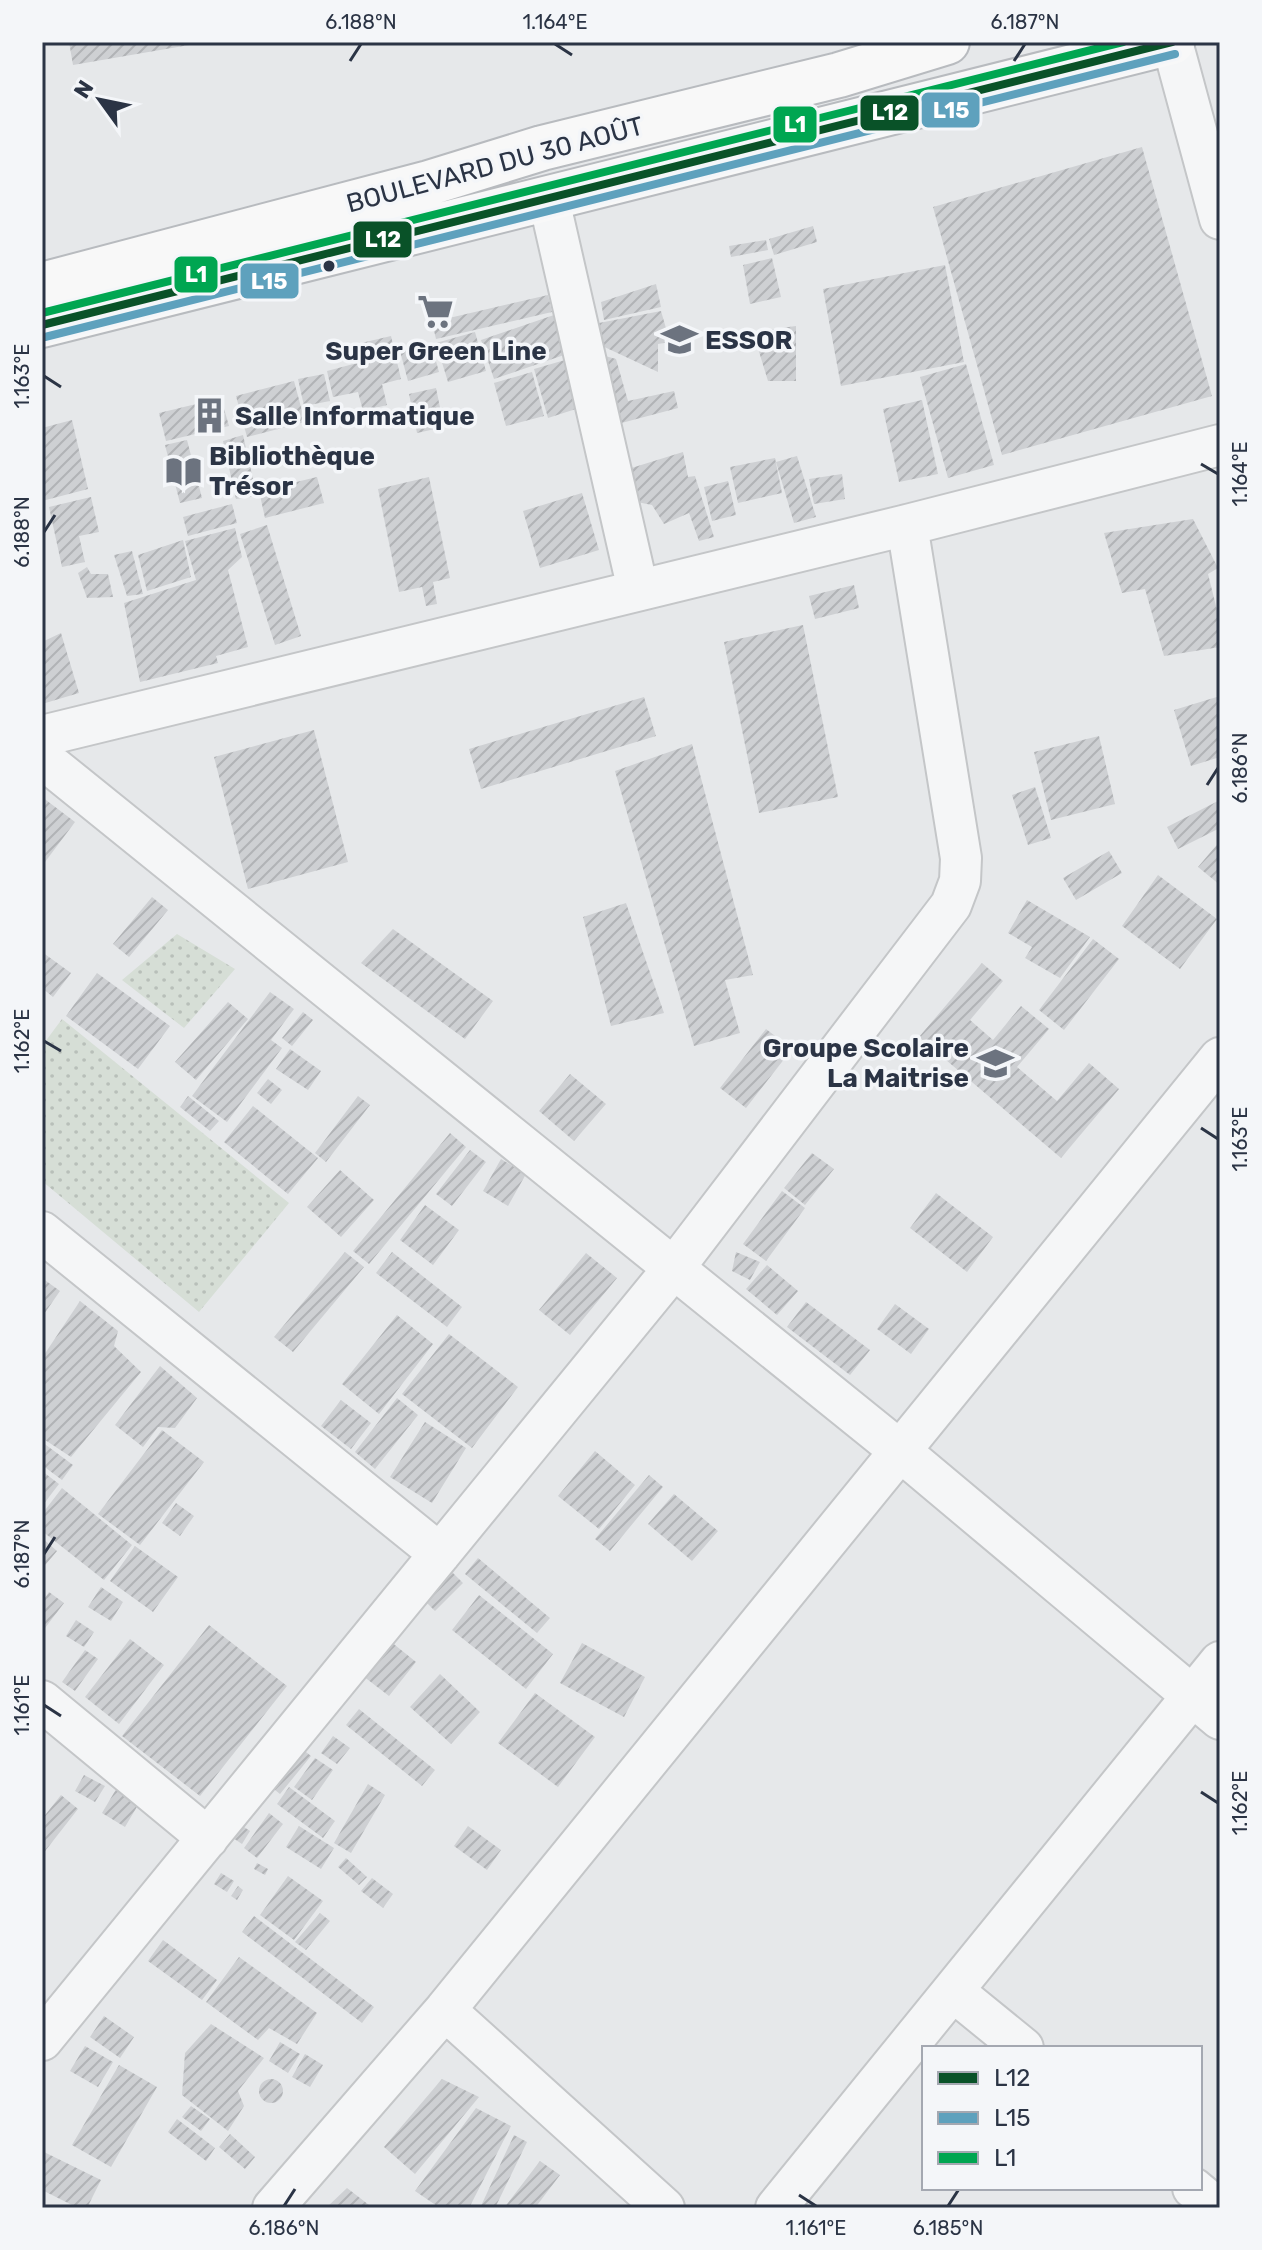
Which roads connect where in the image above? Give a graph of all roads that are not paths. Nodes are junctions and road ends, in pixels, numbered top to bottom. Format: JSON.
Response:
{"nodes":[{"id":1,"x":947,"y":42,"type":"edge"},
{"id":2,"x":1172,"y":42,"type":"edge"},
{"id":3,"x":549,"y":200,"type":"junction"},
{"id":4,"x":1220,"y":219,"type":"edge"},
{"id":5,"x":42,"y":285,"type":"edge"},
{"id":6,"x":42,"y":325,"type":"edge"},
{"id":7,"x":1220,"y":445,"type":"edge"},
{"id":8,"x":907,"y":525,"type":"junction"},
{"id":9,"x":638,"y":590,"type":"junction"},
{"id":10,"x":42,"y":736,"type":"edge"},
{"id":11,"x":42,"y":758,"type":"edge"},
{"id":12,"x":1220,"y":1058,"type":"edge"},
{"id":13,"x":42,"y":1232,"type":"edge"},
{"id":14,"x":673,"y":1269,"type":"junction"},
{"id":15,"x":899,"y":1450,"type":"junction"},
{"id":16,"x":440,"y":1554,"type":"junction"},
{"id":17,"x":1220,"y":1662,"type":"edge"},
{"id":18,"x":42,"y":1701,"type":"edge"},
{"id":19,"x":1206,"y":1708,"type":"edge"},
{"id":20,"x":208,"y":1838,"type":"junction"},
{"id":21,"x":953,"y":1991,"type":"junction"},
{"id":22,"x":445,"y":2010,"type":"junction"},
{"id":23,"x":42,"y":2040,"type":"edge"},
{"id":24,"x":1021,"y":2046,"type":"edge"},
{"id":25,"x":1195,"y":2190,"type":"edge"},
{"id":26,"x":273,"y":2208,"type":"edge"},
{"id":27,"x":664,"y":2208,"type":"edge"},
{"id":28,"x":776,"y":2208,"type":"edge"},
{"id":29,"x":1217,"y":2208,"type":"edge"}],
"edges":[{"from":1,"to":5,"type":"highway","name":"BOULEVARD DU 30 AOÛT"},
{"from":2,"to":3,"type":"highway","name":"BOULEVARD DU 30 AOÛT"},
{"from":2,"to":4,"type":"street"},
{"from":3,"to":6,"type":"highway","name":"BOULEVARD DU 30 AOÛT"},
{"from":3,"to":9,"type":"street"},
{"from":7,"to":8,"type":"street"},
{"from":8,"to":9,"type":"street"},
{"from":8,"to":14,"type":"street"},
{"from":9,"to":10,"type":"street"},
{"from":11,"to":14,"type":"street"},
{"from":12,"to":15,"type":"street"},
{"from":13,"to":16,"type":"street"},
{"from":14,"to":15,"type":"street"},
{"from":14,"to":16,"type":"street"},
{"from":15,"to":19,"type":"street"},
{"from":15,"to":22,"type":"street"},
{"from":16,"to":20,"type":"street"},
{"from":17,"to":19,"type":"street"},
{"from":18,"to":20,"type":"street"},
{"from":19,"to":21,"type":"street"},
{"from":20,"to":23,"type":"street"},
{"from":21,"to":24,"type":"street"},
{"from":21,"to":28,"type":"street"},
{"from":22,"to":26,"type":"street"},
{"from":22,"to":27,"type":"street"},
{"from":25,"to":29,"type":"street"}]}
